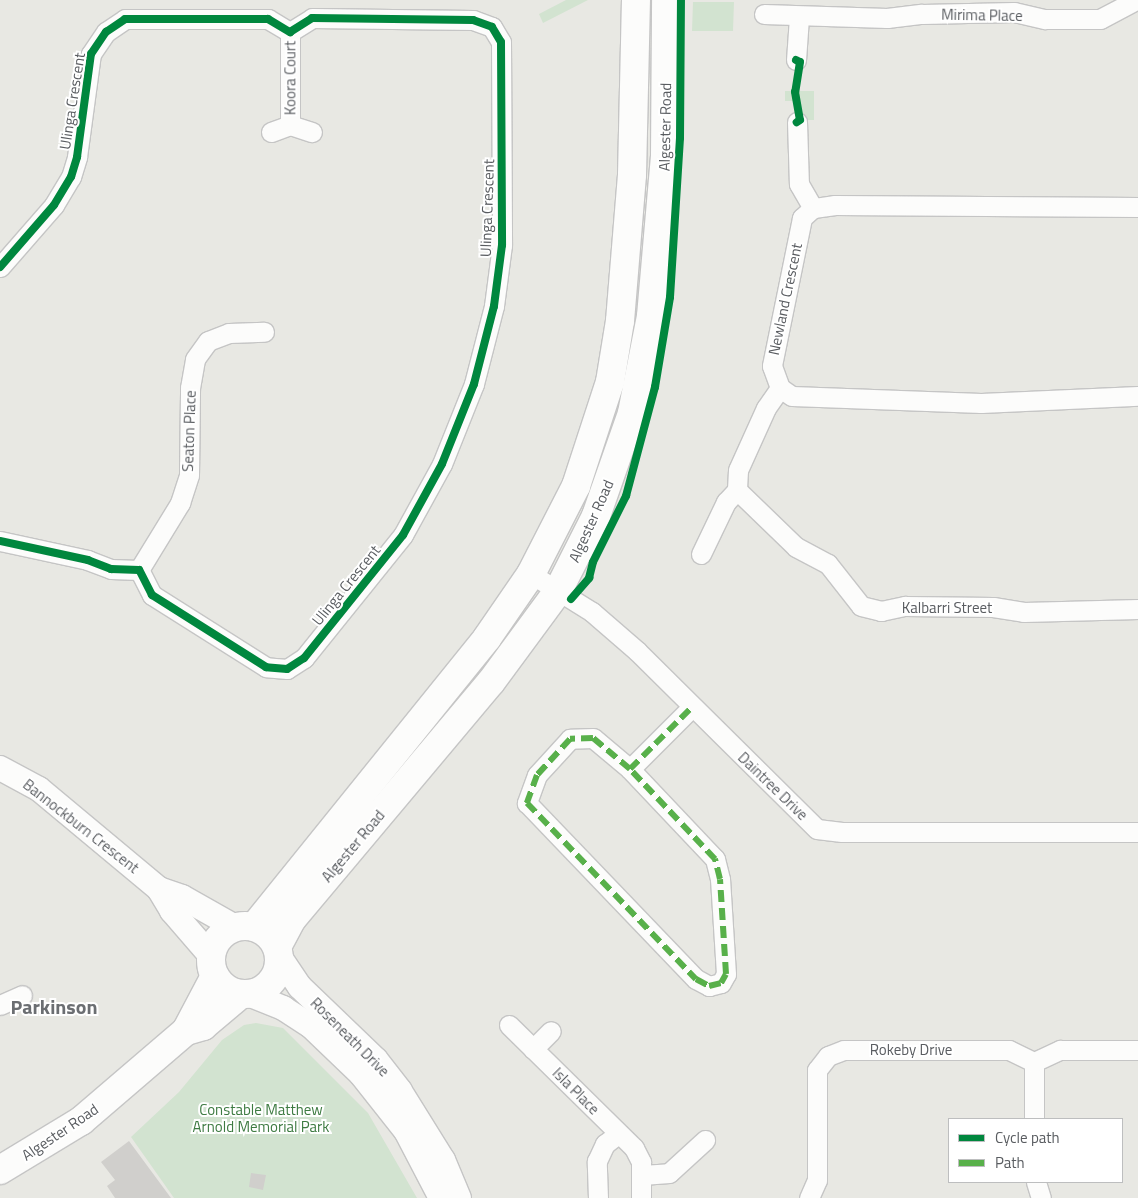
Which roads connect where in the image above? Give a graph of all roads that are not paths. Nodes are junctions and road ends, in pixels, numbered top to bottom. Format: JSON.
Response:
{"nodes":[{"id":1,"x":636,"y":0,"type":"edge"},
{"id":2,"x":666,"y":0,"type":"edge"},
{"id":3,"x":1136,"y":0,"type":"edge"},
{"id":4,"x":764,"y":14,"type":"dead end"},
{"id":5,"x":799,"y":17,"type":"junction"},
{"id":6,"x":290,"y":32,"type":"junction"},
{"id":7,"x":796,"y":60,"type":"dead end"},
{"id":8,"x":797,"y":122,"type":"dead end"},
{"id":9,"x":290,"y":124,"type":"junction"},
{"id":10,"x":271,"y":132,"type":"dead end"},
{"id":11,"x":312,"y":132,"type":"dead end"},
{"id":12,"x":1138,"y":207,"type":"edge"},
{"id":13,"x":813,"y":208,"type":"junction"},
{"id":14,"x":0,"y":267,"type":"edge"},
{"id":15,"x":264,"y":332,"type":"dead end"},
{"id":16,"x":780,"y":388,"type":"junction"},
{"id":17,"x":1138,"y":396,"type":"edge"},
{"id":18,"x":737,"y":490,"type":"junction"},
{"id":19,"x":0,"y":541,"type":"edge"},
{"id":20,"x":702,"y":554,"type":"dead end"},
{"id":21,"x":139,"y":570,"type":"junction"},
{"id":22,"x":531,"y":574,"type":"junction"},
{"id":23,"x":558,"y":591,"type":"junction"},
{"id":24,"x":1138,"y":609,"type":"edge"},
{"id":25,"x":692,"y":706,"type":"junction"},
{"id":26,"x":0,"y":768,"type":"edge"},
{"id":27,"x":630,"y":769,"type":"junction"},
{"id":28,"x":1138,"y":832,"type":"edge"},
{"id":29,"x":159,"y":889,"type":"junction"},
{"id":30,"x":245,"y":927,"type":"junction"},
{"id":31,"x":278,"y":952,"type":"junction"},
{"id":32,"x":213,"y":966,"type":"junction"},
{"id":33,"x":22,"y":995,"type":"dead end"},
{"id":34,"x":245,"y":995,"type":"junction"},
{"id":35,"x":0,"y":1005,"type":"edge"},
{"id":36,"x":509,"y":1025,"type":"dead end"},
{"id":37,"x":186,"y":1031,"type":"junction"},
{"id":38,"x":551,"y":1031,"type":"dead end"},
{"id":39,"x":533,"y":1049,"type":"junction"},
{"id":40,"x":1138,"y":1050,"type":"edge"},
{"id":41,"x":1034,"y":1062,"type":"junction"},
{"id":42,"x":1034,"y":1118,"type":"edge"},
{"id":43,"x":618,"y":1134,"type":"junction"},
{"id":44,"x":705,"y":1140,"type":"dead end"},
{"id":45,"x":0,"y":1170,"type":"edge"},
{"id":46,"x":642,"y":1175,"type":"junction"},
{"id":47,"x":1036,"y":1183,"type":"edge"},
{"id":48,"x":441,"y":1198,"type":"edge"},
{"id":49,"x":460,"y":1198,"type":"edge"},
{"id":50,"x":598,"y":1198,"type":"edge"},
{"id":51,"x":641,"y":1198,"type":"edge"},
{"id":52,"x":809,"y":1198,"type":"edge"},
{"id":53,"x":1041,"y":1198,"type":"edge"}],
"edges":[{"from":1,"to":22,"type":"main road","name":"Algester Road"},
{"from":2,"to":23,"type":"main road","name":"Algester Road"},
{"from":3,"to":5,"type":"street","name":"Mirima Place"},
{"from":4,"to":5,"type":"street","name":"Mirima Place"},
{"from":5,"to":7,"type":"street"},
{"from":6,"to":9,"type":"street","name":"Koora Court"},
{"from":6,"to":14,"type":"street","name":"Ulinga Crescent"},
{"from":6,"to":21,"type":"street","name":"Ulinga Crescent"},
{"from":8,"to":13,"type":"street"},
{"from":9,"to":10,"type":"street","name":"Koora Court"},
{"from":9,"to":11,"type":"street","name":"Koora Court"},
{"from":12,"to":13,"type":"street"},
{"from":13,"to":16,"type":"street","name":"Newland Crescent"},
{"from":15,"to":21,"type":"street","name":"Seaton Place"},
{"from":16,"to":17,"type":"street"},
{"from":16,"to":18,"type":"street"},
{"from":18,"to":20,"type":"street"},
{"from":18,"to":24,"type":"street","name":"Kalbarri Street"},
{"from":19,"to":21,"type":"street"},
{"from":22,"to":23,"type":"street","name":"Daintree Drive"},
{"from":22,"to":30,"type":"main road","name":"Algester Road"},
{"from":23,"to":25,"type":"street","name":"Daintree Drive"},
{"from":23,"to":31,"type":"main road","name":"Algester Road"},
{"from":25,"to":27,"type":"street"},
{"from":25,"to":28,"type":"street","name":"Daintree Drive"},
{"from":26,"to":29,"type":"street","name":"Bannockburn Crescent"},
{"from":27,"to":27,"type":"street"},
{"from":29,"to":30,"type":"street","name":"Bannockburn Crescent"},
{"from":29,"to":32,"type":"street","name":"Bannockburn Crescent"},
{"from":30,"to":31,"type":"main road"},
{"from":30,"to":32,"type":"main road"},
{"from":31,"to":34,"type":"main road"},
{"from":31,"to":49,"type":"street","name":"Roseneath Drive"},
{"from":32,"to":34,"type":"main road"},
{"from":32,"to":37,"type":"main road","name":"Algester Road"},
{"from":33,"to":35,"type":"street"},
{"from":34,"to":37,"type":"main road","name":"Algester Road"},
{"from":34,"to":48,"type":"street","name":"Roseneath Drive"},
{"from":36,"to":39,"type":"street","name":"Isla Place"},
{"from":37,"to":45,"type":"main road","name":"Algester Road"},
{"from":38,"to":39,"type":"street"},
{"from":39,"to":43,"type":"street","name":"Isla Place"},
{"from":40,"to":41,"type":"street"},
{"from":41,"to":42,"type":"street"},
{"from":41,"to":52,"type":"street","name":"Rokeby Drive"},
{"from":43,"to":46,"type":"street","name":"Isla Place"},
{"from":43,"to":50,"type":"street"},
{"from":44,"to":46,"type":"street"},
{"from":46,"to":51,"type":"street","name":"Isla Place"},
{"from":47,"to":53,"type":"street"}]}
